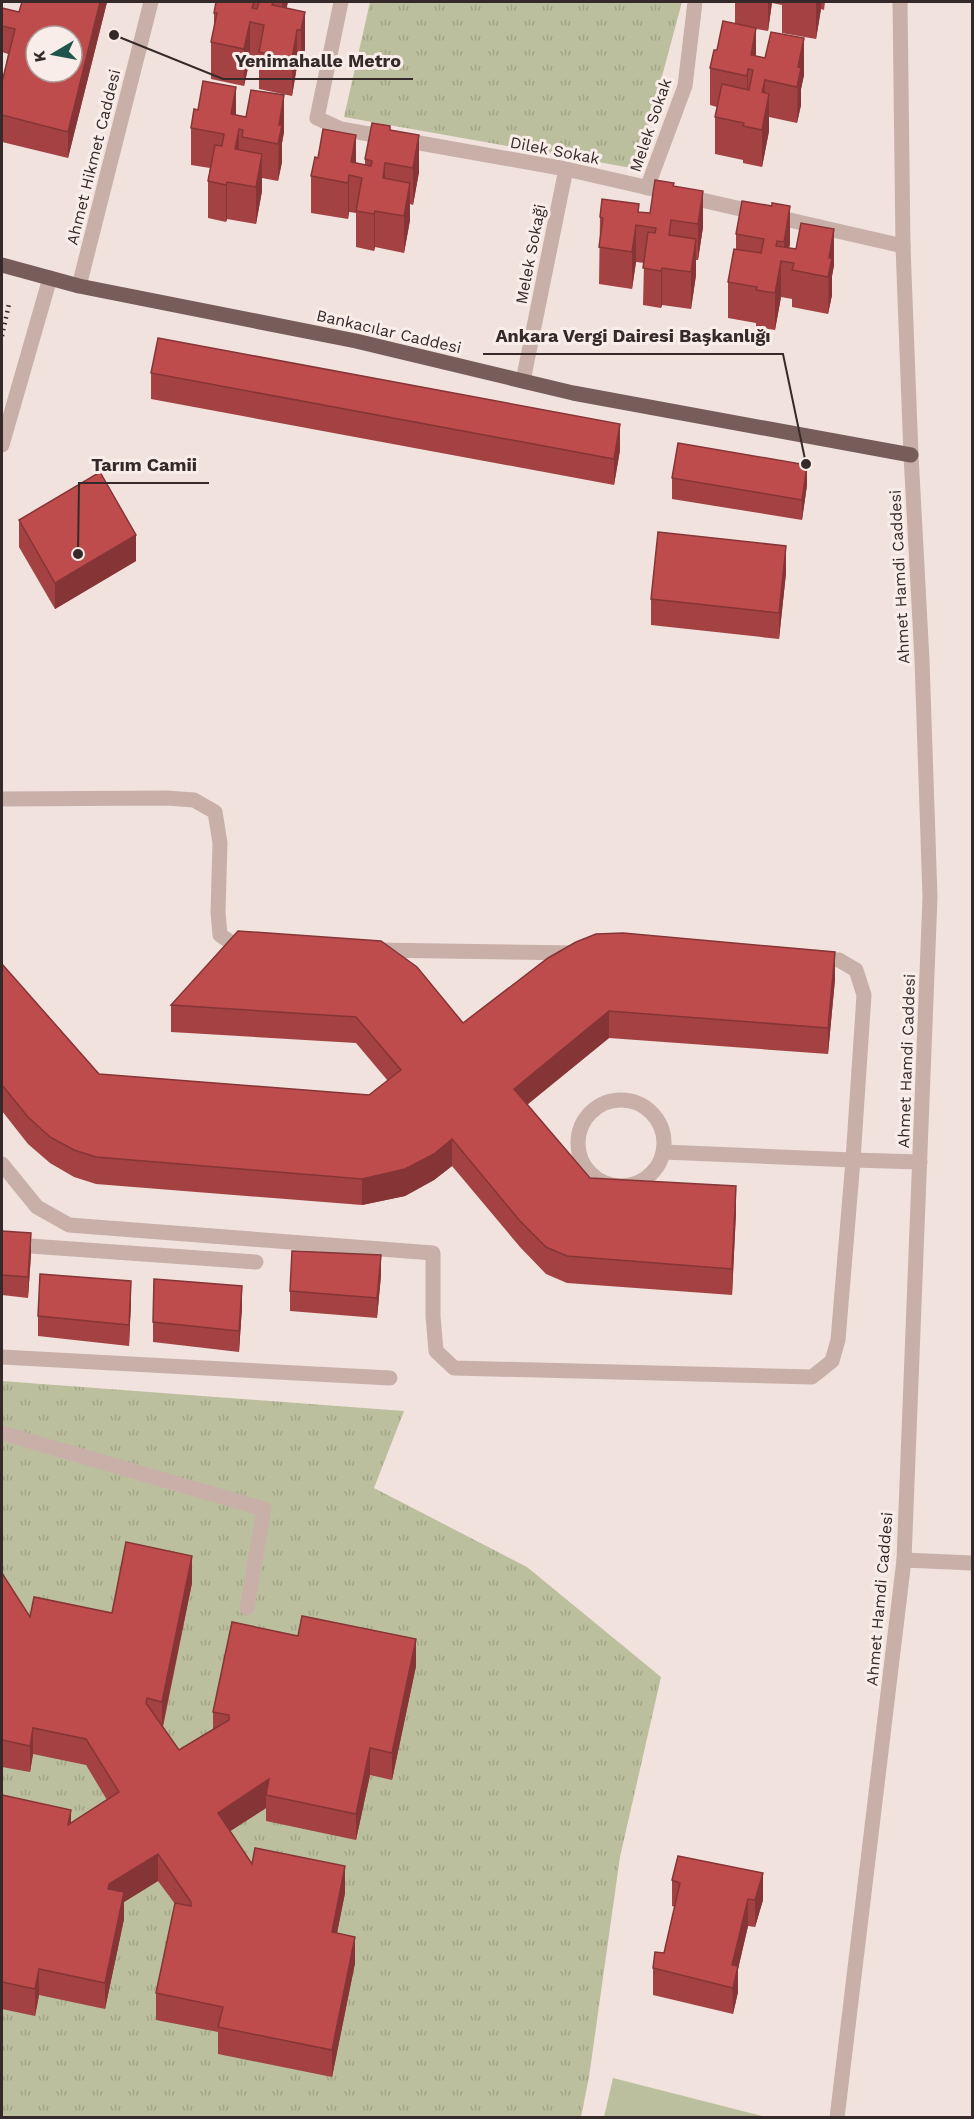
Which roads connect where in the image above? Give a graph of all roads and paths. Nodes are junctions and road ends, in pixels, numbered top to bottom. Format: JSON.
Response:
{"nodes":[{"id":1,"x":151,"y":2,"type":"edge"},
{"id":2,"x":341,"y":2,"type":"edge"},
{"id":3,"x":695,"y":2,"type":"edge"},
{"id":4,"x":900,"y":2,"type":"edge"},
{"id":5,"x":566,"y":169,"type":"junction"},
{"id":6,"x":647,"y":188,"type":"junction"},
{"id":7,"x":903,"y":246,"type":"junction"},
{"id":8,"x":2,"y":265,"type":"edge"},
{"id":9,"x":50,"y":278,"type":"junction"},
{"id":10,"x":79,"y":286,"type":"junction"},
{"id":11,"x":523,"y":381,"type":"junction"},
{"id":12,"x":2,"y":445,"type":"edge"},
{"id":13,"x":910,"y":455,"type":"junction"},
{"id":14,"x":2,"y":799,"type":"edge"},
{"id":15,"x":261,"y":947,"type":"edge"},
{"id":16,"x":356,"y":949,"type":"edge"},
{"id":17,"x":590,"y":953,"type":"edge"},
{"id":18,"x":804,"y":958,"type":"edge"},
{"id":19,"x":663,"y":1152,"type":"junction"},
{"id":20,"x":854,"y":1160,"type":"junction"},
{"id":21,"x":920,"y":1162,"type":"junction"},
{"id":22,"x":2,"y":1164,"type":"edge"},
{"id":23,"x":2,"y":1244,"type":"edge"},
{"id":24,"x":256,"y":1262,"type":"dead end"},
{"id":25,"x":2,"y":1357,"type":"edge"},
{"id":26,"x":390,"y":1378,"type":"dead end"},
{"id":27,"x":2,"y":1433,"type":"edge"},
{"id":28,"x":904,"y":1560,"type":"junction"},
{"id":29,"x":972,"y":1563,"type":"edge"},
{"id":30,"x":247,"y":1608,"type":"dead end"},
{"id":31,"x":837,"y":2118,"type":"edge"}],
"edges":[{"from":1,"to":10,"type":"street","name":"Ahmet Hikmet Caddesi"},
{"from":2,"to":5,"type":"street","name":"Dilek Sokak"},
{"from":3,"to":6,"type":"street","name":"Melek Sokak"},
{"from":4,"to":7,"type":"street","name":"Ahmet Hamdi Caddesi"},
{"from":5,"to":6,"type":"street","name":"Dilek Sokak"},
{"from":5,"to":11,"type":"street","name":"Melek Sokaği"},
{"from":6,"to":7,"type":"street","name":"Dilek Sokak"},
{"from":7,"to":13,"type":"street","name":"Ahmet Hamdi Caddesi"},
{"from":8,"to":9,"type":"main road","name":"Bankacılar Caddesi"},
{"from":9,"to":10,"type":"main road","name":"Bankacılar Caddesi"},
{"from":9,"to":12,"type":"street"},
{"from":10,"to":11,"type":"main road","name":"Bankacılar Caddesi"},
{"from":11,"to":13,"type":"main road","name":"Bankacılar Caddesi"},
{"from":13,"to":21,"type":"street","name":"Ahmet Hamdi Caddesi"},
{"from":14,"to":15,"type":"street"},
{"from":16,"to":17,"type":"street"},
{"from":18,"to":20,"type":"street"},
{"from":19,"to":19,"type":"street"},
{"from":19,"to":20,"type":"street"},
{"from":20,"to":21,"type":"street"},
{"from":20,"to":22,"type":"street"},
{"from":21,"to":28,"type":"street","name":"Ahmet Hamdi Caddesi"},
{"from":23,"to":24,"type":"street"},
{"from":25,"to":26,"type":"street"},
{"from":27,"to":30,"type":"street"},
{"from":28,"to":29,"type":"street"},
{"from":28,"to":31,"type":"street","name":"Ahmet Hamdi Caddesi"}]}
